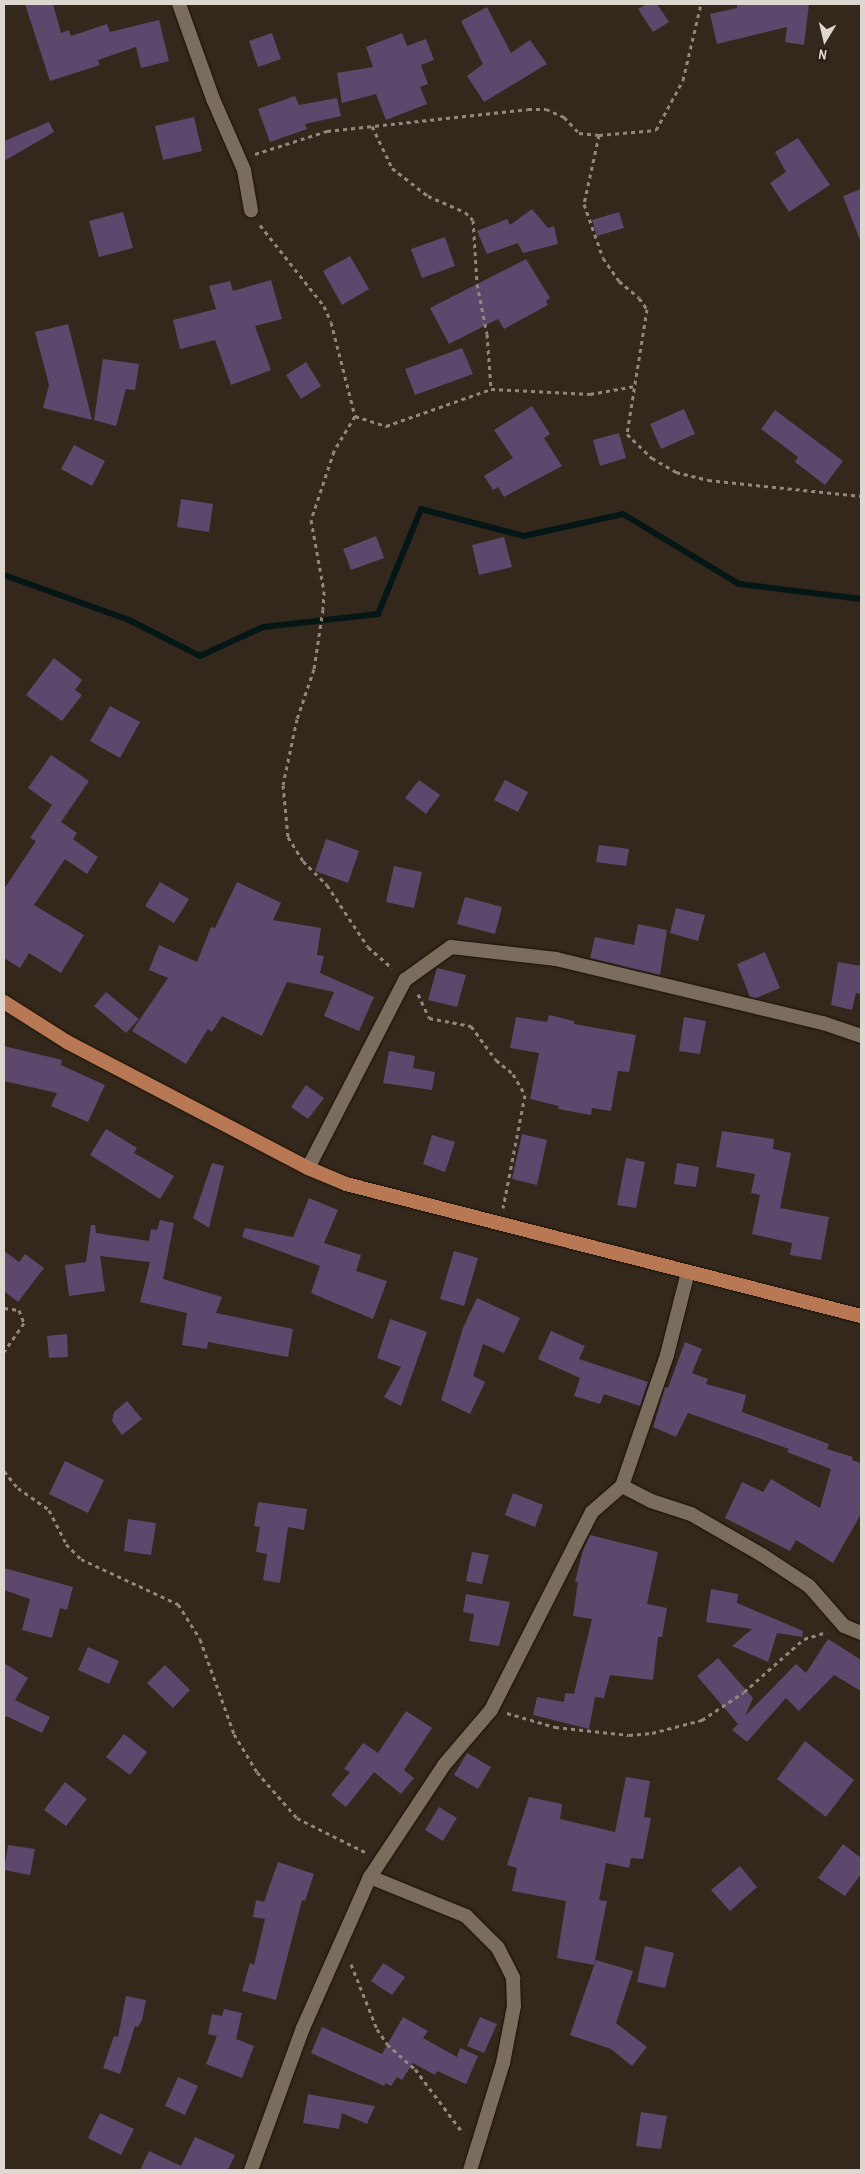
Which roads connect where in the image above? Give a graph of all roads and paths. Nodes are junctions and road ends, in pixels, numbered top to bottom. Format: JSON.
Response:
{"nodes":[{"id":1,"x":179,"y":4,"type":"edge"},
{"id":2,"x":701,"y":4,"type":"edge"},
{"id":3,"x":372,"y":126,"type":"junction"},
{"id":4,"x":599,"y":136,"type":"junction"},
{"id":5,"x":240,"y":158,"type":"junction"},
{"id":6,"x":251,"y":210,"type":"joint"},
{"id":7,"x":635,"y":386,"type":"junction"},
{"id":8,"x":491,"y":389,"type":"junction"},
{"id":9,"x":355,"y":416,"type":"junction"},
{"id":10,"x":861,"y":496,"type":"edge"},
{"id":11,"x":405,"y":980,"type":"junction"},
{"id":12,"x":4,"y":1002,"type":"edge"},
{"id":13,"x":861,"y":1036,"type":"edge"},
{"id":14,"x":308,"y":1168,"type":"junction"},
{"id":15,"x":500,"y":1224,"type":"junction"},
{"id":16,"x":688,"y":1272,"type":"junction"},
{"id":17,"x":4,"y":1308,"type":"edge"},
{"id":18,"x":861,"y":1316,"type":"edge"},
{"id":19,"x":4,"y":1352,"type":"edge"},
{"id":20,"x":4,"y":1471,"type":"edge"},
{"id":21,"x":622,"y":1486,"type":"junction"},
{"id":22,"x":844,"y":1626,"type":"junction"},
{"id":23,"x":861,"y":1632,"type":"edge"},
{"id":24,"x":491,"y":1710,"type":"junction"},
{"id":25,"x":381,"y":1861,"type":"junction"},
{"id":26,"x":370,"y":1877,"type":"junction"},
{"id":27,"x":341,"y":1938,"type":"junction"},
{"id":28,"x":477,"y":2152,"type":"junction"},
{"id":29,"x":251,"y":2170,"type":"edge"},
{"id":30,"x":470,"y":2170,"type":"edge"}],
"edges":[{"from":1,"to":5,"type":"street"},
{"from":2,"to":4,"type":"path"},
{"from":3,"to":4,"type":"path"},
{"from":3,"to":5,"type":"path"},
{"from":3,"to":8,"type":"path"},
{"from":4,"to":7,"type":"path"},
{"from":5,"to":6,"type":"street"},
{"from":6,"to":9,"type":"path"},
{"from":7,"to":8,"type":"path"},
{"from":7,"to":10,"type":"path"},
{"from":8,"to":9,"type":"path"},
{"from":9,"to":11,"type":"path"},
{"from":11,"to":13,"type":"street"},
{"from":11,"to":14,"type":"street"},
{"from":11,"to":15,"type":"path"},
{"from":12,"to":14,"type":"main road"},
{"from":14,"to":15,"type":"main road"},
{"from":15,"to":16,"type":"main road"},
{"from":16,"to":18,"type":"main road"},
{"from":16,"to":21,"type":"street"},
{"from":17,"to":19,"type":"path"},
{"from":20,"to":25,"type":"path"},
{"from":21,"to":22,"type":"street"},
{"from":21,"to":24,"type":"street"},
{"from":22,"to":23,"type":"street"},
{"from":22,"to":24,"type":"path"},
{"from":24,"to":25,"type":"street"},
{"from":25,"to":26,"type":"street"},
{"from":26,"to":27,"type":"street"},
{"from":26,"to":28,"type":"street"},
{"from":27,"to":28,"type":"path"},
{"from":27,"to":29,"type":"street"},
{"from":28,"to":30,"type":"street"}]}
